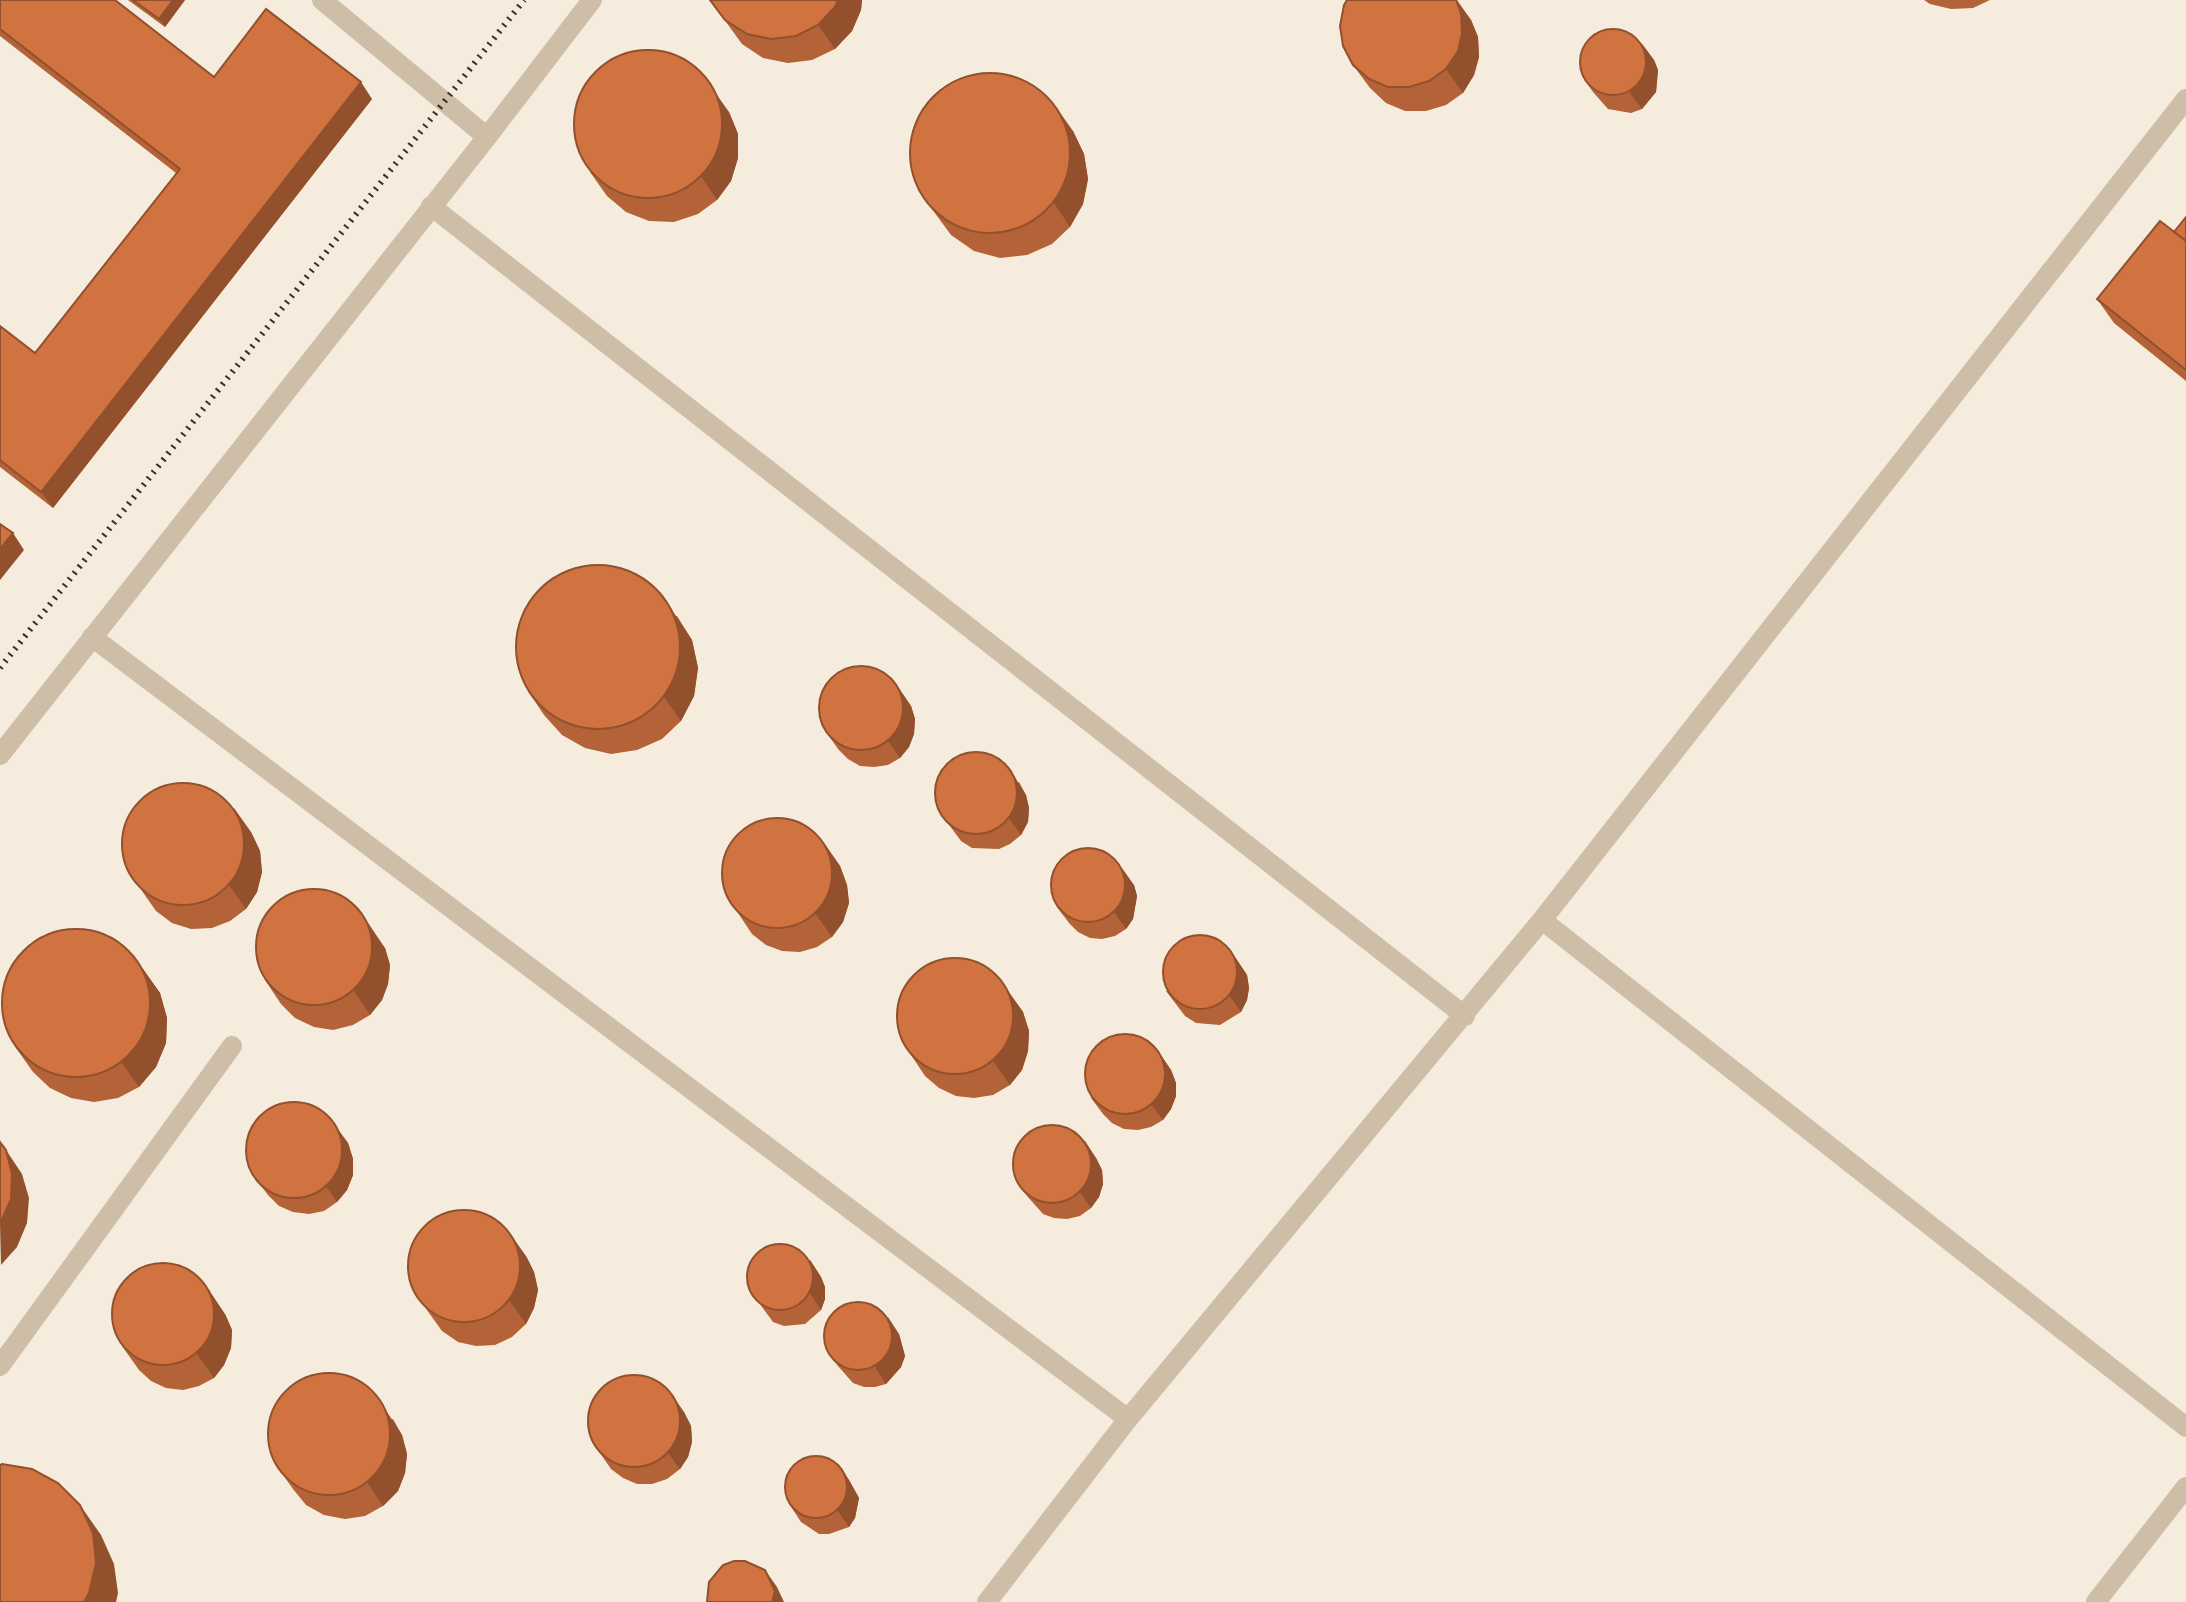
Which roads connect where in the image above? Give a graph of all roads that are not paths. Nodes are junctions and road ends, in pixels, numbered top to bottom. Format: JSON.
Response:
{"nodes":[{"id":1,"x":322,"y":0,"type":"edge"},
{"id":2,"x":592,"y":0,"type":"edge"},
{"id":3,"x":2186,"y":99,"type":"edge"},
{"id":4,"x":487,"y":137,"type":"junction"},
{"id":5,"x":431,"y":206,"type":"junction"},
{"id":6,"x":92,"y":637,"type":"junction"},
{"id":7,"x":0,"y":755,"type":"edge"},
{"id":8,"x":1542,"y":920,"type":"junction"},
{"id":9,"x":1465,"y":1016,"type":"junction"},
{"id":10,"x":232,"y":1046,"type":"dead end"},
{"id":11,"x":0,"y":1366,"type":"edge"},
{"id":12,"x":1128,"y":1419,"type":"junction"},
{"id":13,"x":2186,"y":1427,"type":"edge"},
{"id":14,"x":2186,"y":1487,"type":"edge"},
{"id":15,"x":987,"y":1602,"type":"edge"},
{"id":16,"x":2096,"y":1602,"type":"edge"}],
"edges":[{"from":1,"to":4,"type":"lane"},
{"from":2,"to":4,"type":"lane"},
{"from":3,"to":8,"type":"lane"},
{"from":4,"to":5,"type":"lane"},
{"from":5,"to":6,"type":"lane"},
{"from":5,"to":9,"type":"lane"},
{"from":6,"to":7,"type":"lane"},
{"from":6,"to":12,"type":"lane"},
{"from":8,"to":9,"type":"lane"},
{"from":8,"to":13,"type":"lane"},
{"from":9,"to":12,"type":"lane"},
{"from":10,"to":11,"type":"lane"},
{"from":12,"to":15,"type":"lane"},
{"from":14,"to":16,"type":"lane"}]}
